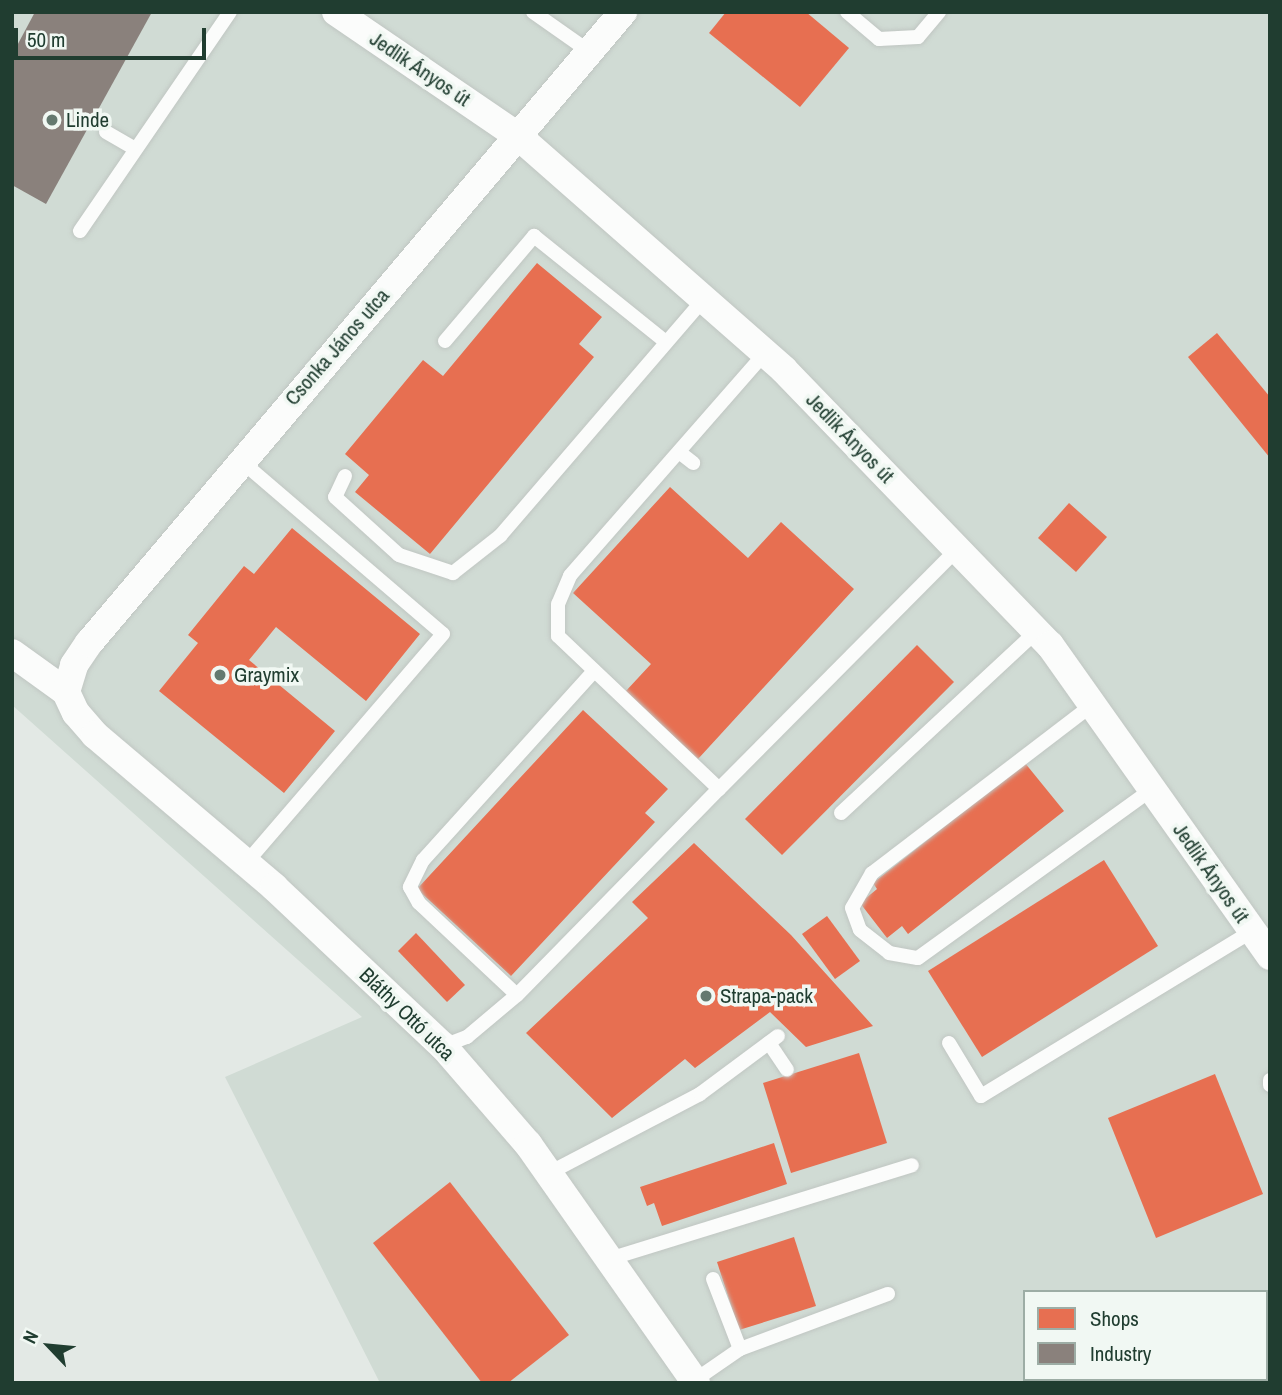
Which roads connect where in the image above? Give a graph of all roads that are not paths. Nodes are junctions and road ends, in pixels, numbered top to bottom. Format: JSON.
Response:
{"nodes":[{"id":1,"x":230,"y":12,"type":"edge"},
{"id":2,"x":336,"y":12,"type":"edge"},
{"id":3,"x":533,"y":12,"type":"edge"},
{"id":4,"x":623,"y":12,"type":"edge"},
{"id":5,"x":847,"y":12,"type":"edge"},
{"id":6,"x":939,"y":12,"type":"edge"},
{"id":7,"x":590,"y":52,"type":"junction"},
{"id":8,"x":106,"y":132,"type":"dead end"},
{"id":9,"x":518,"y":136,"type":"junction"},
{"id":10,"x":136,"y":149,"type":"junction"},
{"id":11,"x":80,"y":232,"type":"dead end"},
{"id":12,"x":704,"y":299,"type":"junction"},
{"id":13,"x":445,"y":341,"type":"dead end"},
{"id":14,"x":666,"y":342,"type":"junction"},
{"id":15,"x":765,"y":353,"type":"junction"},
{"id":16,"x":678,"y":452,"type":"junction"},
{"id":17,"x":240,"y":460,"type":"junction"},
{"id":18,"x":693,"y":463,"type":"dead end"},
{"id":19,"x":345,"y":476,"type":"dead end"},
{"id":20,"x":957,"y":549,"type":"junction"},
{"id":21,"x":1037,"y":631,"type":"junction"},
{"id":22,"x":12,"y":653,"type":"edge"},
{"id":23,"x":594,"y":671,"type":"junction"},
{"id":24,"x":66,"y":692,"type":"junction"},
{"id":25,"x":1092,"y":705,"type":"junction"},
{"id":26,"x":719,"y":789,"type":"junction"},
{"id":27,"x":1152,"y":789,"type":"junction"},
{"id":28,"x":841,"y":813,"type":"dead end"},
{"id":29,"x":246,"y":863,"type":"junction"},
{"id":30,"x":1252,"y":931,"type":"junction"},
{"id":31,"x":1270,"y":956,"type":"edge"},
{"id":32,"x":517,"y":995,"type":"junction"},
{"id":33,"x":949,"y":1043,"type":"dead end"},
{"id":34,"x":443,"y":1046,"type":"junction"},
{"id":35,"x":787,"y":1070,"type":"dead end"},
{"id":36,"x":912,"y":1165,"type":"dead end"},
{"id":37,"x":549,"y":1173,"type":"junction"},
{"id":38,"x":610,"y":1259,"type":"junction"},
{"id":39,"x":713,"y":1279,"type":"dead end"},
{"id":40,"x":888,"y":1294,"type":"dead end"},
{"id":41,"x":740,"y":1349,"type":"junction"},
{"id":42,"x":696,"y":1381,"type":"edge"}],
"edges":[{"from":1,"to":10,"type":"lane"},
{"from":2,"to":9,"type":"street","name":"Jedlik Ányos út"},
{"from":3,"to":7,"type":"lane"},
{"from":4,"to":7,"type":"street","name":"Csonka János utca"},
{"from":5,"to":6,"type":"lane"},
{"from":7,"to":9,"type":"street","name":"Csonka János utca"},
{"from":8,"to":10,"type":"lane"},
{"from":9,"to":12,"type":"street","name":"Jedlik Ányos út"},
{"from":9,"to":17,"type":"street","name":"Csonka János utca"},
{"from":10,"to":11,"type":"lane"},
{"from":12,"to":14,"type":"lane"},
{"from":12,"to":15,"type":"street","name":"Jedlik Ányos út"},
{"from":13,"to":14,"type":"lane"},
{"from":14,"to":19,"type":"lane"},
{"from":15,"to":16,"type":"lane"},
{"from":15,"to":20,"type":"street","name":"Jedlik Ányos út"},
{"from":16,"to":18,"type":"lane"},
{"from":16,"to":23,"type":"lane"},
{"from":17,"to":24,"type":"street","name":"Csonka János utca"},
{"from":17,"to":29,"type":"lane"},
{"from":20,"to":21,"type":"street","name":"Jedlik Ányos út"},
{"from":20,"to":26,"type":"lane"},
{"from":21,"to":25,"type":"street","name":"Jedlik Ányos út"},
{"from":21,"to":28,"type":"lane"},
{"from":22,"to":24,"type":"street"},
{"from":23,"to":26,"type":"lane"},
{"from":23,"to":32,"type":"lane"},
{"from":24,"to":29,"type":"street","name":"Bláthy Ottó utca"},
{"from":25,"to":27,"type":"street","name":"Jedlik Ányos út"},
{"from":25,"to":27,"type":"lane"},
{"from":26,"to":32,"type":"lane"},
{"from":27,"to":30,"type":"street","name":"Jedlik Ányos út"},
{"from":29,"to":34,"type":"street","name":"Bláthy Ottó utca"},
{"from":30,"to":31,"type":"street","name":"Jedlik Ányos út"},
{"from":30,"to":33,"type":"lane"},
{"from":32,"to":34,"type":"lane"},
{"from":34,"to":37,"type":"street","name":"Bláthy Ottó utca"},
{"from":35,"to":37,"type":"lane"},
{"from":36,"to":38,"type":"lane"},
{"from":37,"to":38,"type":"street","name":"Bláthy Ottó utca"},
{"from":38,"to":42,"type":"street","name":"Bláthy Ottó utca"},
{"from":39,"to":41,"type":"lane"},
{"from":40,"to":41,"type":"lane"},
{"from":41,"to":42,"type":"lane"}]}
